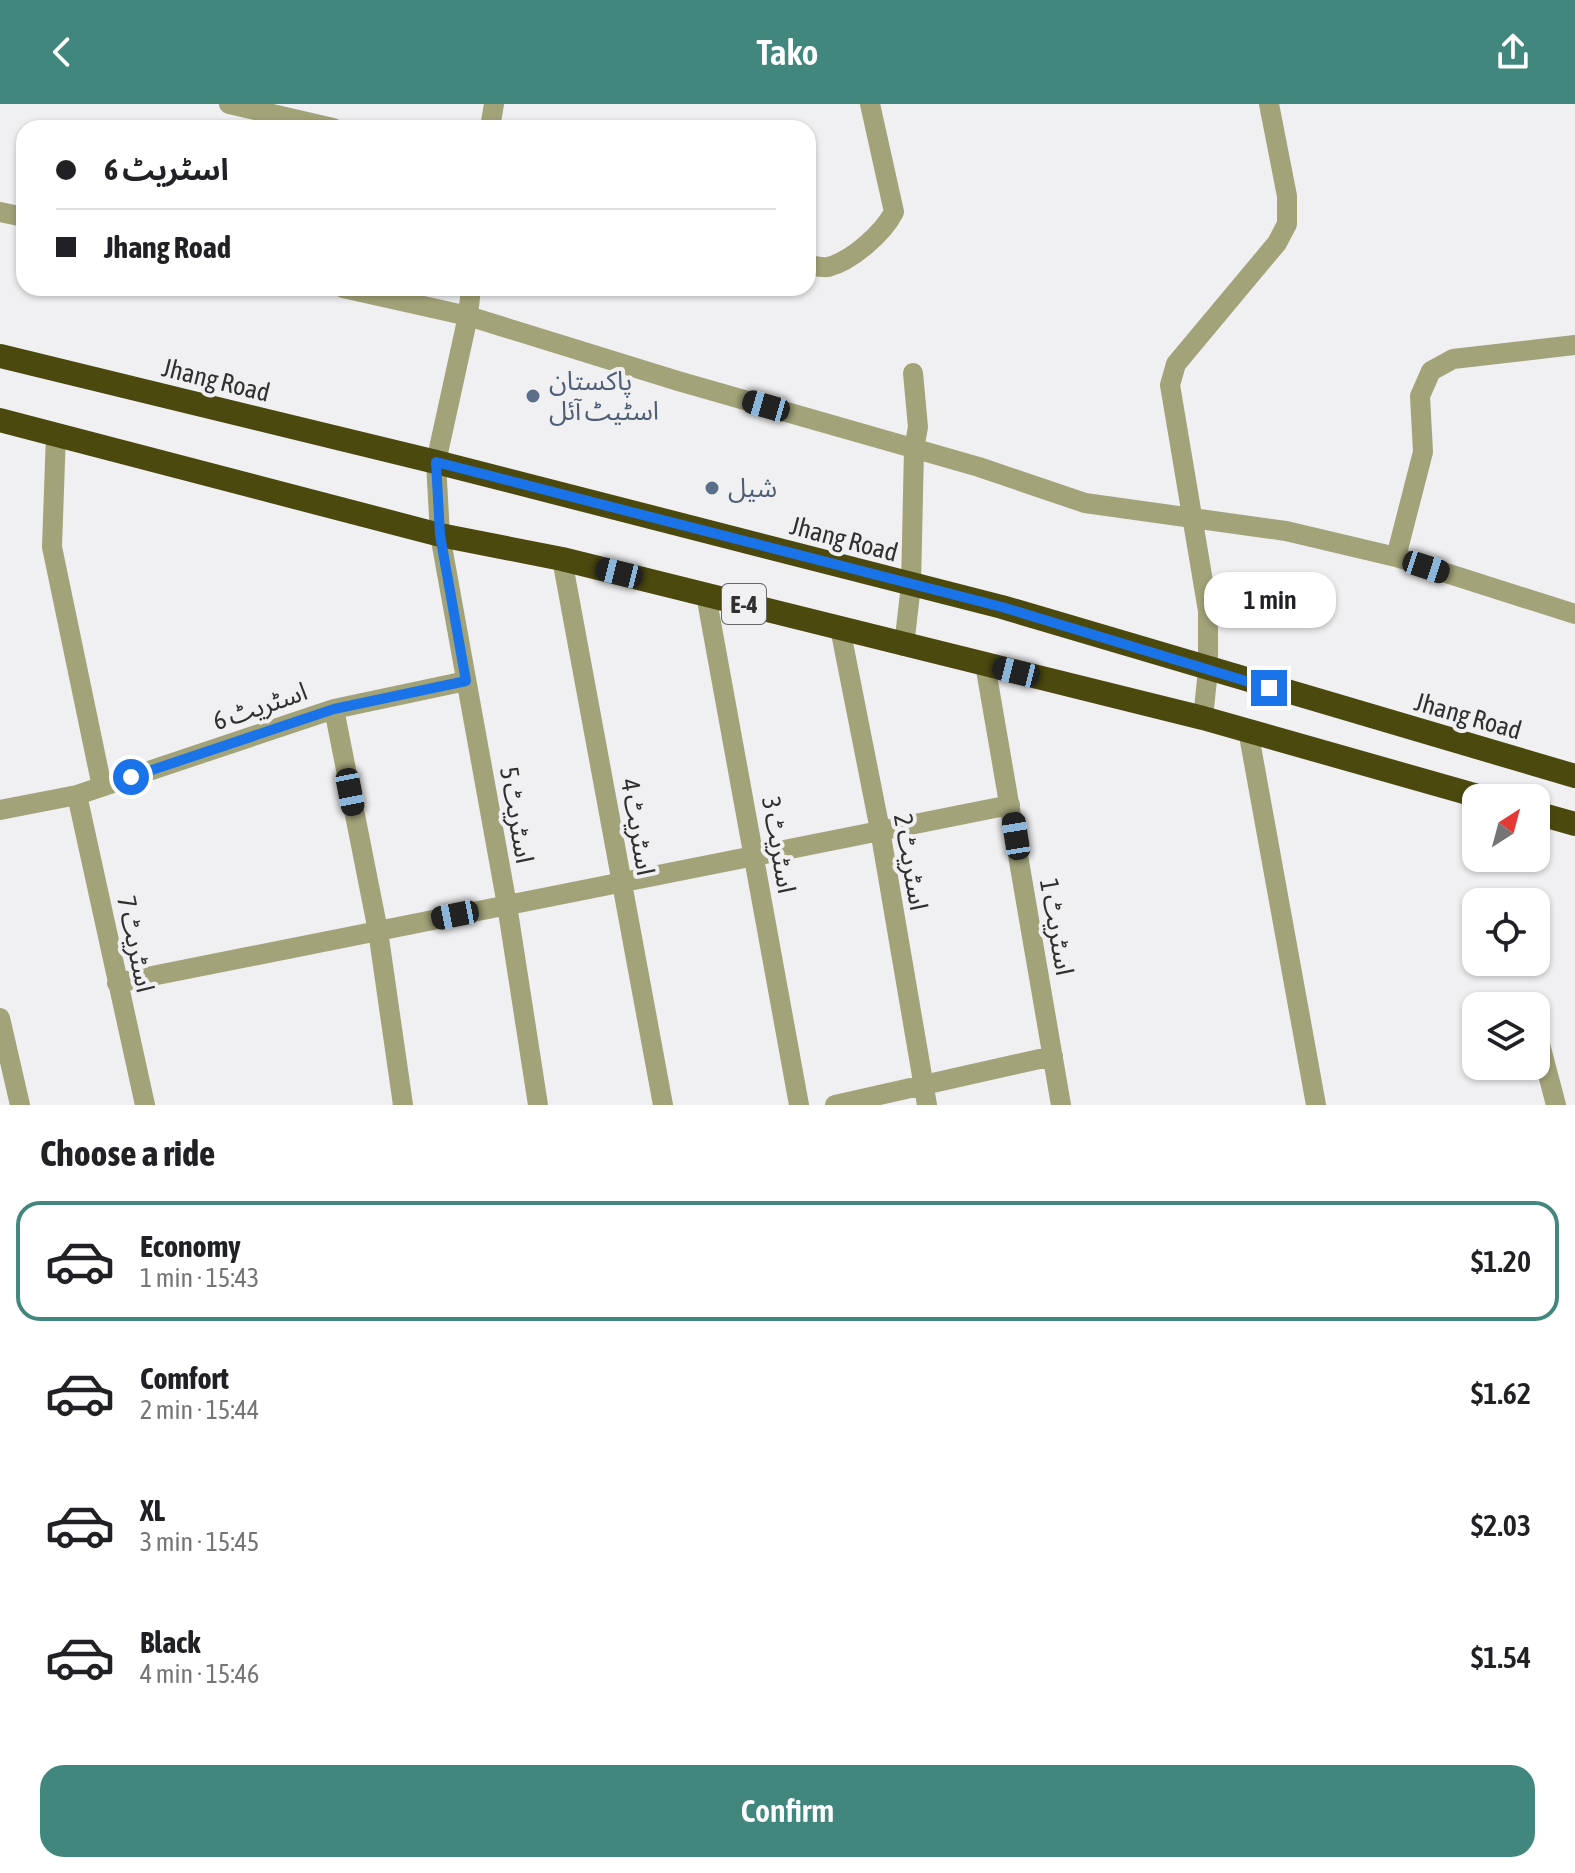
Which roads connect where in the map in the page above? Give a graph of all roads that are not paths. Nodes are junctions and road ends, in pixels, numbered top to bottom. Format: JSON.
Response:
{"nodes":[{"id":1,"x":229,"y":104,"type":"edge"},
{"id":2,"x":870,"y":104,"type":"edge"},
{"id":3,"x":1269,"y":104,"type":"edge"},
{"id":4,"x":298,"y":120,"type":"edge"},
{"id":5,"x":816,"y":266,"type":"edge"},
{"id":6,"x":379,"y":296,"type":"edge"},
{"id":7,"x":470,"y":296,"type":"edge"},
{"id":8,"x":468,"y":316,"type":"junction"},
{"id":9,"x":1575,"y":345,"type":"edge"},
{"id":10,"x":0,"y":356,"type":"edge"},
{"id":11,"x":913,"y":373,"type":"dead end"},
{"id":12,"x":0,"y":420,"type":"edge"},
{"id":13,"x":56,"y":433,"type":"junction"},
{"id":14,"x":914,"y":449,"type":"junction"},
{"id":15,"x":436,"y":462,"type":"junction"},
{"id":16,"x":1192,"y":519,"type":"junction"},
{"id":17,"x":440,"y":535,"type":"junction"},
{"id":18,"x":1396,"y":557,"type":"junction"},
{"id":19,"x":562,"y":559,"type":"junction"},
{"id":20,"x":911,"y":585,"type":"junction"},
{"id":21,"x":706,"y":595,"type":"junction"},
{"id":22,"x":1575,"y":614,"type":"edge"},
{"id":23,"x":840,"y":628,"type":"junction"},
{"id":24,"x":904,"y":646,"type":"junction"},
{"id":25,"x":985,"y":664,"type":"junction"},
{"id":26,"x":1208,"y":670,"type":"junction"},
{"id":27,"x":466,"y":681,"type":"junction"},
{"id":28,"x":334,"y":709,"type":"junction"},
{"id":29,"x":1203,"y":718,"type":"junction"},
{"id":30,"x":1248,"y":730,"type":"junction"},
{"id":31,"x":1575,"y":776,"type":"edge"},
{"id":32,"x":102,"y":787,"type":"junction"},
{"id":33,"x":1462,"y":791,"type":"edge"},
{"id":34,"x":77,"y":795,"type":"junction"},
{"id":35,"x":1010,"y":805,"type":"junction"},
{"id":36,"x":0,"y":810,"type":"edge"},
{"id":37,"x":1550,"y":817,"type":"edge"},
{"id":38,"x":1575,"y":824,"type":"edge"},
{"id":39,"x":880,"y":830,"type":"junction"},
{"id":40,"x":755,"y":855,"type":"junction"},
{"id":41,"x":621,"y":882,"type":"junction"},
{"id":42,"x":507,"y":905,"type":"junction"},
{"id":43,"x":378,"y":931,"type":"junction"},
{"id":44,"x":117,"y":983,"type":"junction"},
{"id":45,"x":0,"y":1018,"type":"edge"},
{"id":46,"x":1053,"y":1056,"type":"junction"},
{"id":47,"x":1549,"y":1080,"type":"edge"},
{"id":48,"x":925,"y":1095,"type":"edge"},
{"id":49,"x":20,"y":1105,"type":"edge"},
{"id":50,"x":145,"y":1105,"type":"edge"},
{"id":51,"x":403,"y":1105,"type":"edge"},
{"id":52,"x":538,"y":1105,"type":"edge"},
{"id":53,"x":663,"y":1105,"type":"edge"},
{"id":54,"x":799,"y":1105,"type":"edge"},
{"id":55,"x":835,"y":1105,"type":"edge"},
{"id":56,"x":1061,"y":1105,"type":"edge"},
{"id":57,"x":1316,"y":1105,"type":"edge"},
{"id":58,"x":1556,"y":1105,"type":"edge"}],
"edges":[{"from":1,"to":4,"type":"street"},
{"from":2,"to":5,"type":"street"},
{"from":3,"to":16,"type":"street"},
{"from":6,"to":8,"type":"street"},
{"from":7,"to":8,"type":"street","name":"اسٹریٹ 5"},
{"from":8,"to":14,"type":"street"},
{"from":8,"to":15,"type":"street","name":"اسٹریٹ 5"},
{"from":9,"to":18,"type":"street"},
{"from":10,"to":15,"type":"highway","name":"Jhang Road","number":"E-4"},
{"from":11,"to":14,"type":"street"},
{"from":12,"to":13,"type":"highway","number":"E-4"},
{"from":13,"to":17,"type":"highway","number":"E-4"},
{"from":13,"to":32,"type":"street"},
{"from":14,"to":16,"type":"street"},
{"from":14,"to":20,"type":"street"},
{"from":15,"to":17,"type":"street","name":"اسٹریٹ 5"},
{"from":15,"to":20,"type":"highway","name":"Jhang Road","number":"E-4"},
{"from":16,"to":18,"type":"street"},
{"from":16,"to":26,"type":"street"},
{"from":17,"to":19,"type":"highway","number":"E-4"},
{"from":17,"to":27,"type":"street","name":"اسٹریٹ 5"},
{"from":18,"to":22,"type":"street"},
{"from":19,"to":21,"type":"highway","number":"E-4"},
{"from":19,"to":41,"type":"street","name":"اسٹریٹ 4"},
{"from":20,"to":24,"type":"street"},
{"from":20,"to":26,"type":"highway","name":"Jhang Road","number":"E-4"},
{"from":21,"to":23,"type":"highway","number":"E-4"},
{"from":21,"to":40,"type":"street","name":"اسٹریٹ 3"},
{"from":23,"to":24,"type":"highway","number":"E-4"},
{"from":23,"to":39,"type":"street","name":"اسٹریٹ 2"},
{"from":24,"to":25,"type":"highway","number":"E-4"},
{"from":25,"to":29,"type":"highway","number":"E-4"},
{"from":25,"to":35,"type":"street","name":"اسٹریٹ 1"},
{"from":26,"to":29,"type":"street"},
{"from":26,"to":31,"type":"highway","name":"Jhang Road","number":"E-4"},
{"from":27,"to":28,"type":"street"},
{"from":27,"to":42,"type":"street","name":"اسٹریٹ 5"},
{"from":28,"to":32,"type":"street","name":"اسٹریٹ 6"},
{"from":28,"to":43,"type":"street","name":"اسٹریٹ 6"},
{"from":29,"to":30,"type":"highway","number":"E-4"},
{"from":30,"to":33,"type":"highway","number":"E-4"},
{"from":30,"to":57,"type":"street"},
{"from":32,"to":34,"type":"street","name":"اسٹریٹ 6"},
{"from":34,"to":36,"type":"street","name":"اسٹریٹ 6"},
{"from":34,"to":44,"type":"street","name":"اسٹریٹ 7"},
{"from":35,"to":39,"type":"street"},
{"from":35,"to":46,"type":"street","name":"اسٹریٹ 1"},
{"from":37,"to":38,"type":"highway"},
{"from":39,"to":40,"type":"street"},
{"from":39,"to":48,"type":"street","name":"اسٹریٹ 2"},
{"from":40,"to":41,"type":"street"},
{"from":40,"to":54,"type":"street","name":"اسٹریٹ 3"},
{"from":41,"to":42,"type":"street"},
{"from":41,"to":53,"type":"street","name":"اسٹریٹ 4"},
{"from":42,"to":43,"type":"street"},
{"from":42,"to":52,"type":"street","name":"اسٹریٹ 5"},
{"from":43,"to":44,"type":"street"},
{"from":43,"to":51,"type":"street","name":"اسٹریٹ 6"},
{"from":44,"to":50,"type":"street","name":"اسٹریٹ 7"},
{"from":45,"to":49,"type":"street"},
{"from":46,"to":48,"type":"street"},
{"from":46,"to":56,"type":"street","name":"اسٹریٹ 1"},
{"from":47,"to":58,"type":"street"},
{"from":48,"to":55,"type":"street"}]}
